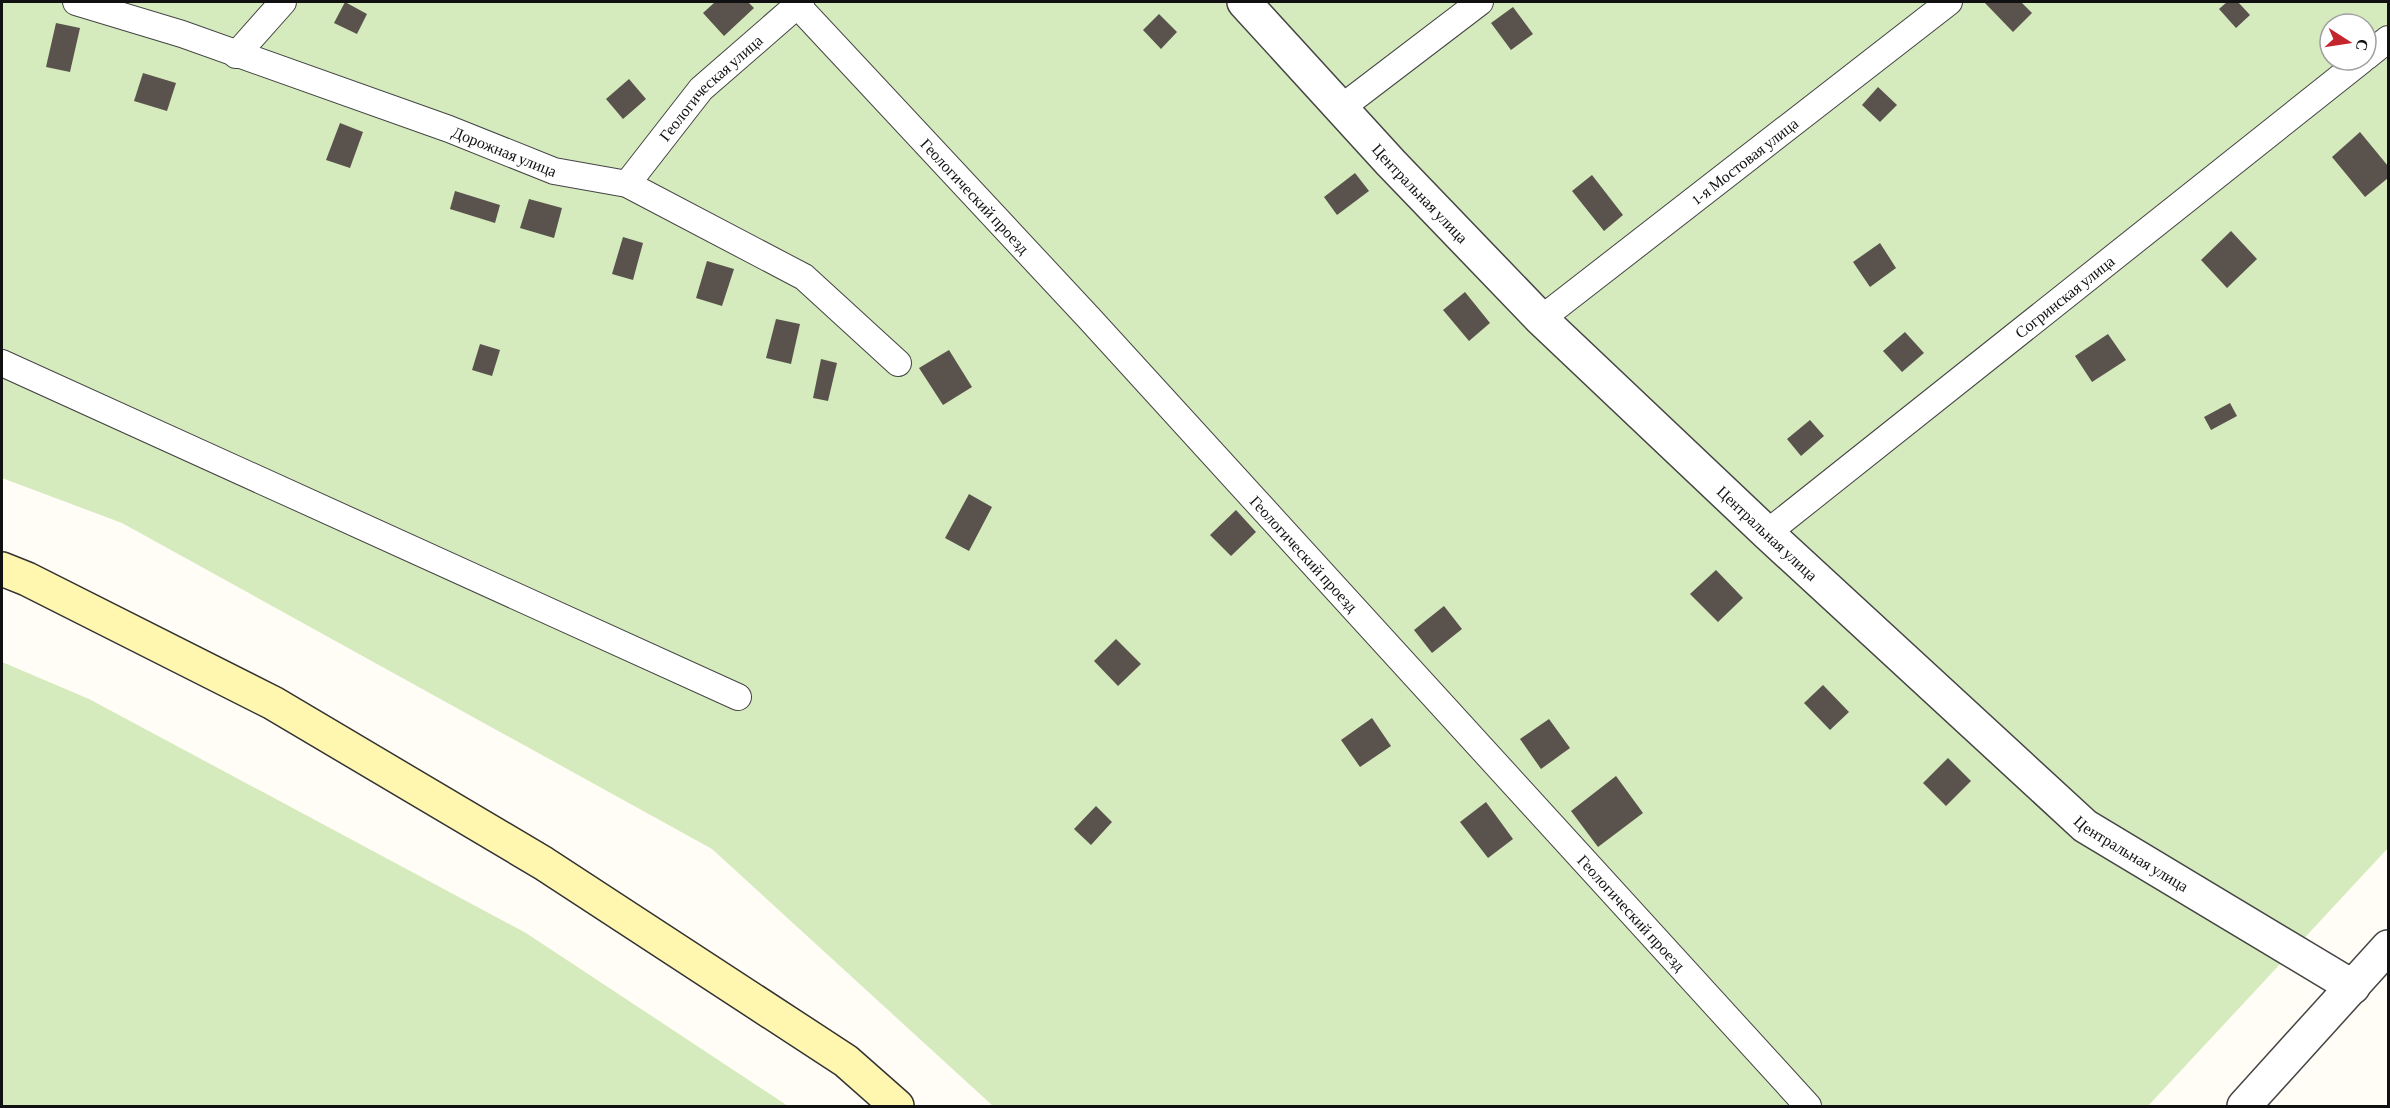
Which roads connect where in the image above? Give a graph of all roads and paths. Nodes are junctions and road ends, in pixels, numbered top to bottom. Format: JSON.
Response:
{"nodes":[{"id":1,"x":76,"y":2,"type":"edge"},
{"id":2,"x":284,"y":2,"type":"edge"},
{"id":3,"x":1244,"y":2,"type":"edge"},
{"id":4,"x":1480,"y":2,"type":"edge"},
{"id":5,"x":1949,"y":2,"type":"edge"},
{"id":6,"x":799,"y":3,"type":"edge"},
{"id":7,"x":236,"y":55,"type":"junction"},
{"id":8,"x":2347,"y":72,"type":"edge"},
{"id":9,"x":1341,"y":108,"type":"junction"},
{"id":10,"x":627,"y":183,"type":"junction"},
{"id":11,"x":1541,"y":320,"type":"junction"},
{"id":12,"x":2,"y":363,"type":"edge"},
{"id":13,"x":898,"y":363,"type":"dead end"},
{"id":14,"x":1767,"y":532,"type":"junction"},
{"id":15,"x":2,"y":569,"type":"edge"},
{"id":16,"x":738,"y":697,"type":"dead end"},
{"id":17,"x":2388,"y":947,"type":"edge"},
{"id":18,"x":2353,"y":987,"type":"junction"},
{"id":19,"x":1808,"y":1106,"type":"edge"},
{"id":20,"x":897,"y":1107,"type":"edge"},
{"id":21,"x":2244,"y":1107,"type":"edge"}],
"edges":[{"from":1,"to":7,"type":"lane","name":"Дорожная улица"},
{"from":2,"to":7,"type":"lane"},
{"from":3,"to":9,"type":"street","name":"Центральная улица"},
{"from":4,"to":9,"type":"lane"},
{"from":5,"to":11,"type":"lane","name":"1-я Мостовая улица"},
{"from":6,"to":10,"type":"lane","name":"Геологическая улица"},
{"from":6,"to":19,"type":"lane","name":"Геологический проезд"},
{"from":7,"to":10,"type":"lane","name":"Дорожная улица"},
{"from":8,"to":14,"type":"lane","name":"Согринская улица"},
{"from":9,"to":11,"type":"street","name":"Центральная улица"},
{"from":10,"to":13,"type":"lane","name":"Дорожная улица"},
{"from":11,"to":14,"type":"street","name":"Центральная улица"},
{"from":12,"to":16,"type":"lane"},
{"from":14,"to":18,"type":"street","name":"Центральная улица"},
{"from":15,"to":20,"type":"main road"},
{"from":17,"to":18,"type":"street"},
{"from":18,"to":21,"type":"street"}]}
